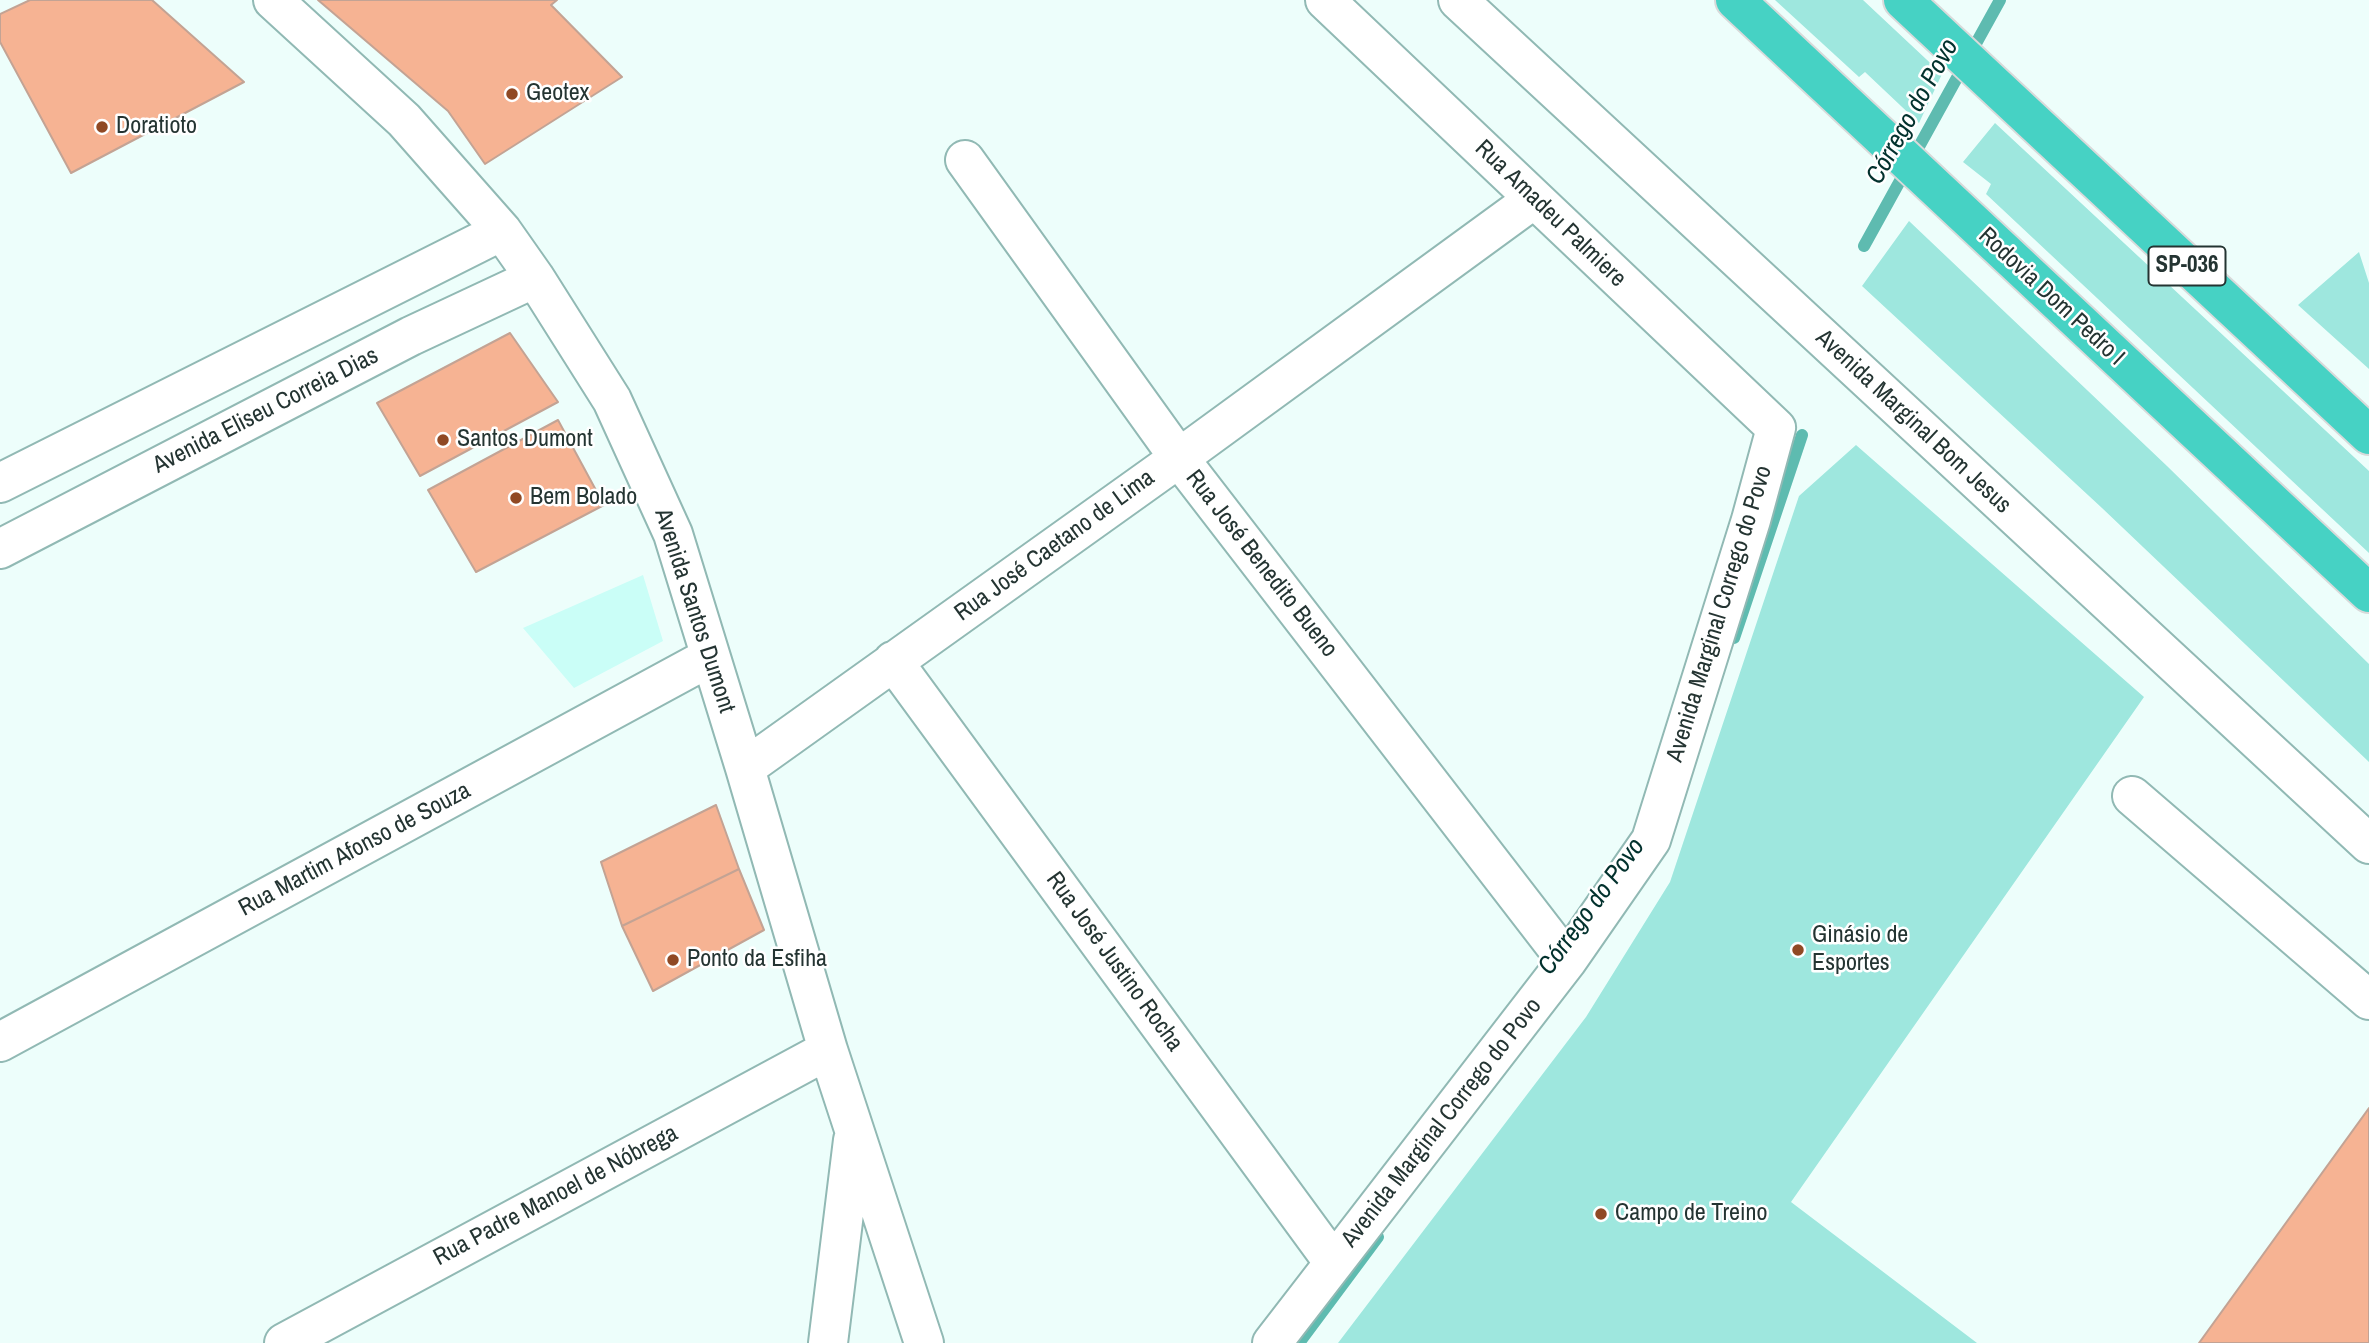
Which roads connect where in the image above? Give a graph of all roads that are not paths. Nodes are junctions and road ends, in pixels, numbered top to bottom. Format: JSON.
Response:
{"nodes":[{"id":1,"x":274,"y":0,"type":"edge"},
{"id":2,"x":1325,"y":0,"type":"edge"},
{"id":3,"x":1458,"y":0,"type":"edge"},
{"id":4,"x":1735,"y":0,"type":"edge"},
{"id":5,"x":1907,"y":4,"type":"edge"},
{"id":6,"x":965,"y":160,"type":"dead end"},
{"id":7,"x":1534,"y":199,"type":"junction"},
{"id":8,"x":502,"y":231,"type":"junction"},
{"id":9,"x":535,"y":278,"type":"junction"},
{"id":10,"x":1776,"y":428,"type":"joint"},
{"id":11,"x":2369,"y":435,"type":"edge"},
{"id":12,"x":1179,"y":457,"type":"junction"},
{"id":13,"x":0,"y":486,"type":"edge"},
{"id":14,"x":14,"y":542,"type":"edge"},
{"id":15,"x":2369,"y":593,"type":"edge"},
{"id":16,"x":710,"y":657,"type":"junction"},
{"id":17,"x":893,"y":662,"type":"junction"},
{"id":18,"x":745,"y":768,"type":"junction"},
{"id":19,"x":2132,"y":796,"type":"dead end"},
{"id":20,"x":2369,"y":844,"type":"edge"},
{"id":21,"x":1567,"y":961,"type":"junction"},
{"id":22,"x":2369,"y":1000,"type":"edge"},
{"id":23,"x":0,"y":1042,"type":"edge"},
{"id":24,"x":828,"y":1050,"type":"junction"},
{"id":25,"x":854,"y":1131,"type":"junction"},
{"id":26,"x":1334,"y":1264,"type":"junction"},
{"id":27,"x":284,"y":1343,"type":"edge"},
{"id":28,"x":828,"y":1343,"type":"edge"},
{"id":29,"x":924,"y":1343,"type":"edge"},
{"id":30,"x":1272,"y":1343,"type":"edge"}],
"edges":[{"from":1,"to":8,"type":"street","name":"Avenida Santos Dumont"},
{"from":2,"to":7,"type":"street","name":"Rua Amadeu Palmiere"},
{"from":3,"to":20,"type":"street","name":"Avenida Marginal Bom Jesus"},
{"from":4,"to":15,"type":"highway","name":"Rodovia Dom Pedro I"},
{"from":5,"to":11,"type":"highway","number":"SP-036"},
{"from":6,"to":12,"type":"street","name":"Rua José Benedito Bueno"},
{"from":7,"to":10,"type":"street","name":"Rua Amadeu Palmiere"},
{"from":7,"to":12,"type":"street","name":"Rua José Caetano de Lima"},
{"from":8,"to":9,"type":"street","name":"Avenida Santos Dumont"},
{"from":8,"to":13,"type":"street"},
{"from":9,"to":14,"type":"street","name":"Avenida Eliseu Correia Dias"},
{"from":9,"to":16,"type":"street","name":"Avenida Santos Dumont"},
{"from":10,"to":21,"type":"street","name":"Avenida Marginal Corrego do Povo"},
{"from":12,"to":17,"type":"street","name":"Rua José Caetano de Lima"},
{"from":12,"to":21,"type":"street","name":"Rua José Benedito Bueno"},
{"from":13,"to":14,"type":"street"},
{"from":16,"to":18,"type":"street","name":"Avenida Santos Dumont"},
{"from":16,"to":23,"type":"street","name":"Rua Martim Afonso de Souza"},
{"from":17,"to":18,"type":"street","name":"Rua José Caetano de Lima"},
{"from":17,"to":26,"type":"street","name":"Rua José Justino Rocha"},
{"from":18,"to":24,"type":"street","name":"Avenida Santos Dumont"},
{"from":19,"to":22,"type":"street"},
{"from":21,"to":26,"type":"street","name":"Avenida Marginal Corrego do Povo"},
{"from":24,"to":25,"type":"street","name":"Avenida Santos Dumont"},
{"from":24,"to":27,"type":"street","name":"Rua Padre Manoel de Nóbrega"},
{"from":25,"to":28,"type":"street","name":"Avenida Santos Dumont"},
{"from":25,"to":29,"type":"street","name":"Avenida Santos Dumont"},
{"from":26,"to":30,"type":"street","name":"Avenida Marginal Corrego do Povo"}]}
